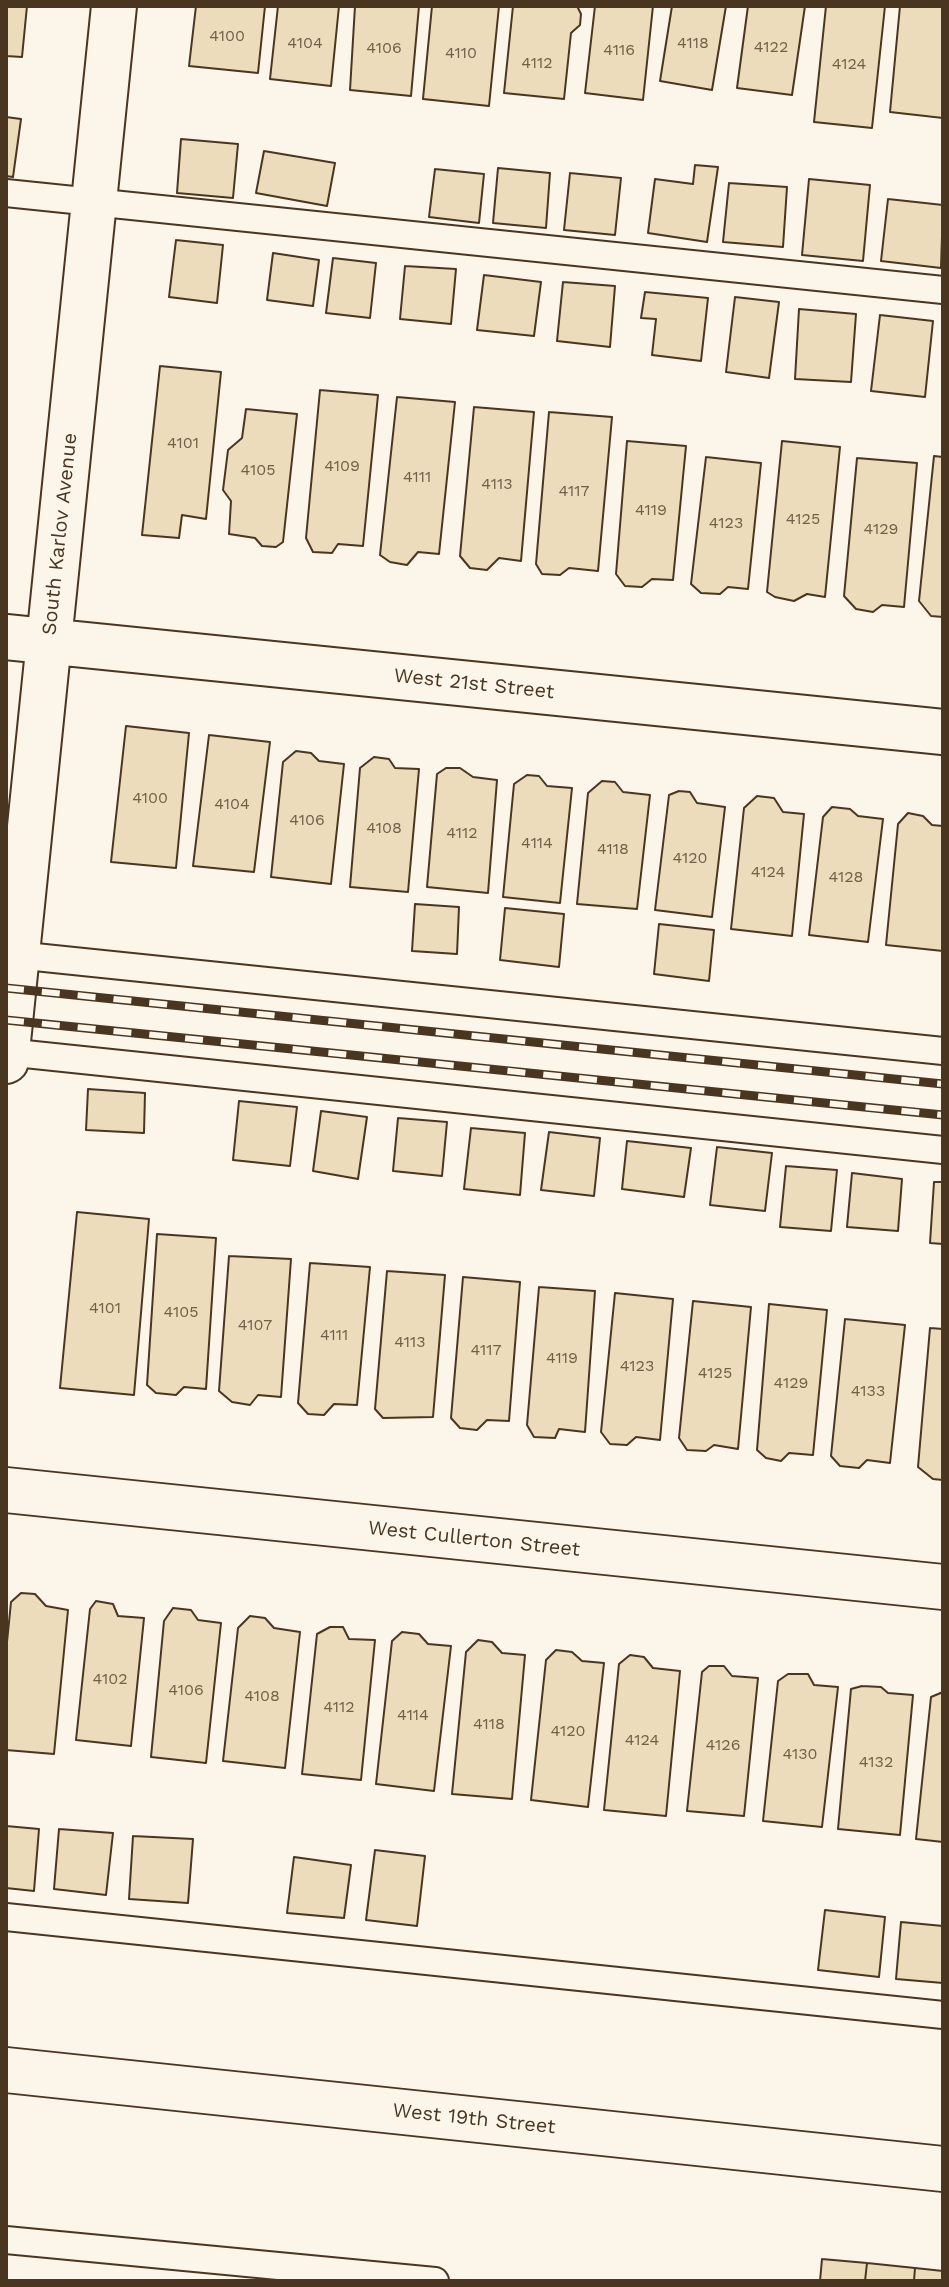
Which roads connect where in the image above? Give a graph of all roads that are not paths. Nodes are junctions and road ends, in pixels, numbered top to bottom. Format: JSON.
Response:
{"nodes":[{"id":1,"x":114,"y":6,"type":"edge"},
{"id":2,"x":6,"y":193,"type":"edge"},
{"id":3,"x":94,"y":202,"type":"junction"},
{"id":4,"x":943,"y":290,"type":"edge"},
{"id":5,"x":6,"y":637,"type":"edge"},
{"id":6,"x":49,"y":641,"type":"junction"},
{"id":7,"x":943,"y":732,"type":"edge"},
{"id":8,"x":11,"y":955,"type":"edge"},
{"id":9,"x":943,"y":1051,"type":"edge"},
{"id":10,"x":6,"y":1052,"type":"edge"},
{"id":11,"x":6,"y":1061,"type":"edge"},
{"id":12,"x":943,"y":1150,"type":"edge"},
{"id":13,"x":6,"y":1490,"type":"edge"},
{"id":14,"x":943,"y":1587,"type":"edge"},
{"id":15,"x":6,"y":1917,"type":"edge"},
{"id":16,"x":943,"y":2015,"type":"edge"},
{"id":17,"x":6,"y":2070,"type":"edge"},
{"id":18,"x":943,"y":2169,"type":"edge"},
{"id":19,"x":6,"y":2240,"type":"edge"},
{"id":20,"x":435,"y":2281,"type":"edge"}],
"edges":[{"from":1,"to":3,"type":"street","name":"South Karlov Avenue"},
{"from":2,"to":3,"type":"lane"},
{"from":3,"to":4,"type":"lane"},
{"from":3,"to":6,"type":"street","name":"South Karlov Avenue"},
{"from":5,"to":6,"type":"street","name":"West 21st Street"},
{"from":6,"to":7,"type":"street","name":"West 21st Street"},
{"from":6,"to":8,"type":"street","name":"South Karlov Avenue"},
{"from":8,"to":9,"type":"lane"},
{"from":8,"to":10,"type":"street","name":"South Karlov Avenue"},
{"from":10,"to":11,"type":"street","name":"South Karlov Avenue"},
{"from":10,"to":12,"type":"lane"},
{"from":13,"to":14,"type":"street","name":"West Cullerton Street"},
{"from":15,"to":16,"type":"lane"},
{"from":17,"to":18,"type":"street","name":"West 19th Street"},
{"from":19,"to":20,"type":"lane"}]}
